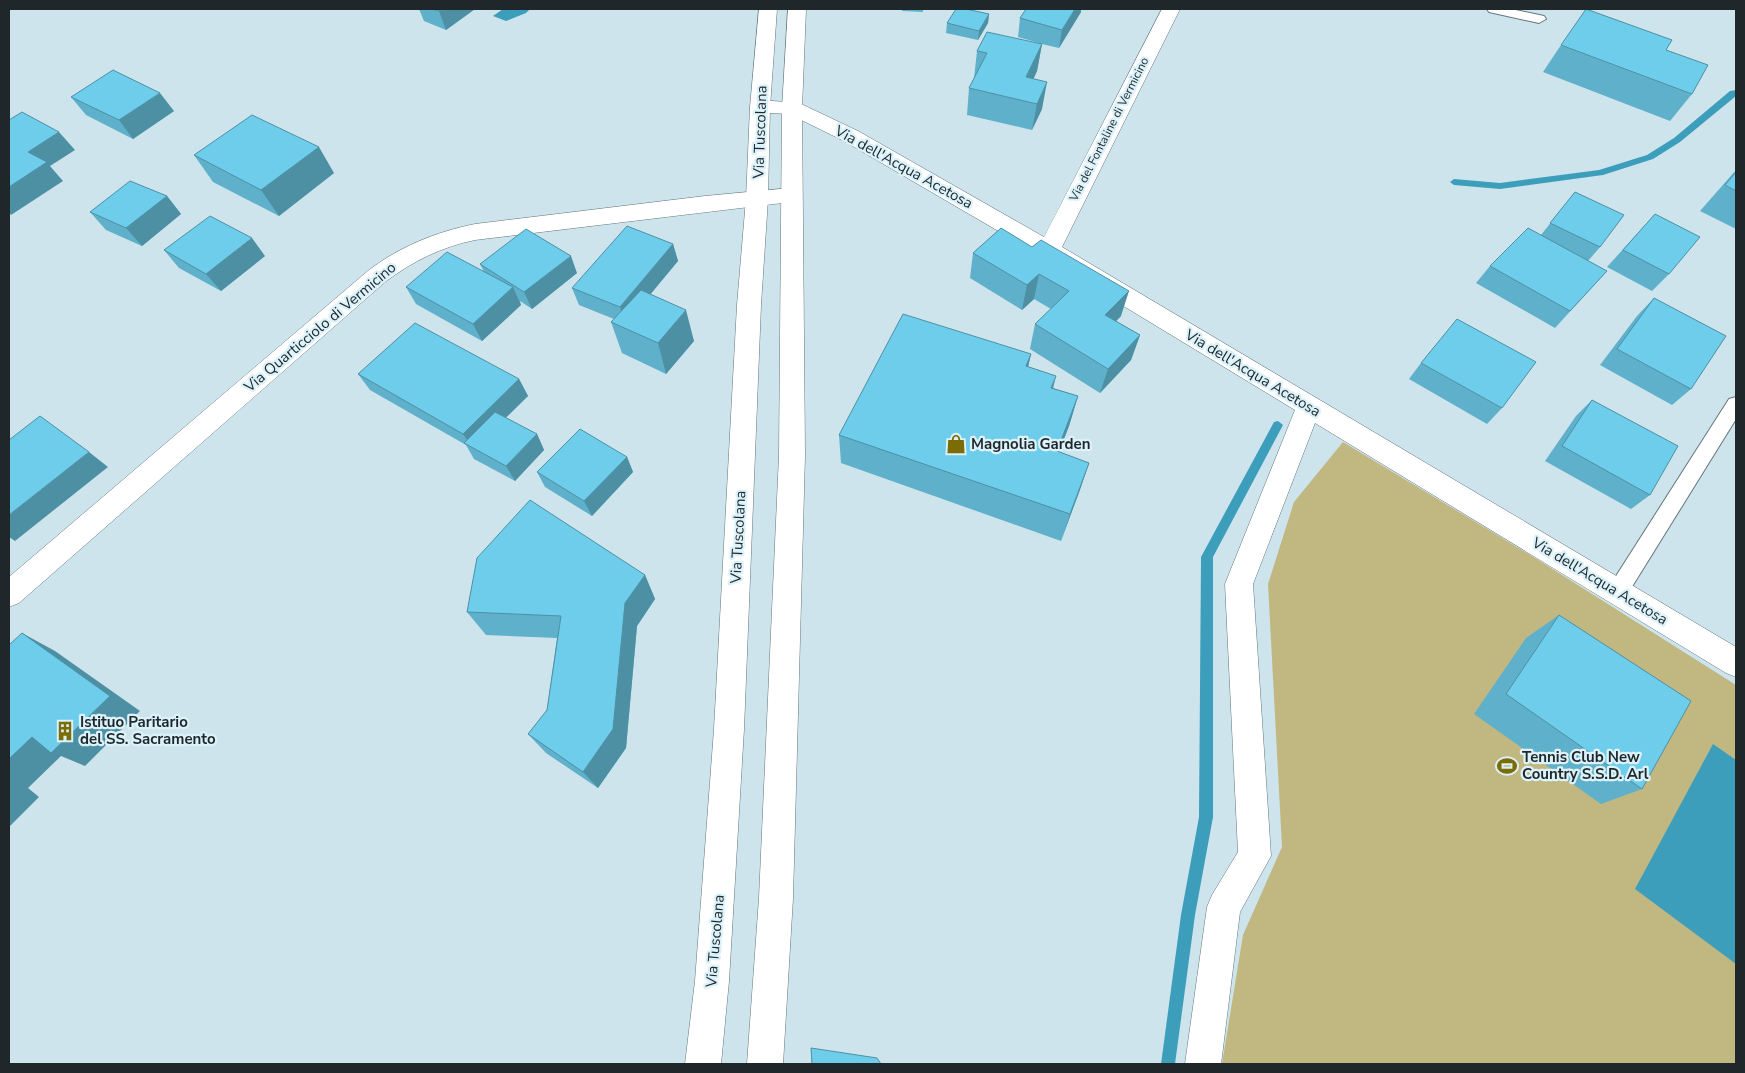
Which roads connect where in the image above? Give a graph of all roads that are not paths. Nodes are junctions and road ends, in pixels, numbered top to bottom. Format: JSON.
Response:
{"nodes":[{"id":1,"x":768,"y":9,"type":"edge"},
{"id":2,"x":797,"y":9,"type":"edge"},
{"id":3,"x":1171,"y":9,"type":"edge"},
{"id":4,"x":1494,"y":9,"type":"edge"},
{"id":5,"x":1539,"y":19,"type":"dead end"},
{"id":6,"x":760,"y":107,"type":"junction"},
{"id":7,"x":792,"y":108,"type":"junction"},
{"id":8,"x":791,"y":196,"type":"junction"},
{"id":9,"x":758,"y":199,"type":"junction"},
{"id":10,"x":1049,"y":250,"type":"junction"},
{"id":11,"x":1736,"y":404,"type":"edge"},
{"id":12,"x":1309,"y":407,"type":"junction"},
{"id":13,"x":1618,"y":591,"type":"junction"},
{"id":14,"x":9,"y":594,"type":"edge"},
{"id":15,"x":1736,"y":662,"type":"edge"},
{"id":16,"x":703,"y":1064,"type":"edge"},
{"id":17,"x":766,"y":1064,"type":"edge"},
{"id":18,"x":1203,"y":1064,"type":"edge"}],
"edges":[{"from":1,"to":6,"type":"street","name":"Via Tuscolana"},
{"from":2,"to":7,"type":"street","name":"Via Tuscolana"},
{"from":3,"to":10,"type":"street","name":"Via del Fontaline di Vermicino"},
{"from":4,"to":5,"type":"lane"},
{"from":6,"to":7,"type":"street","name":"Via dell'Acqua Acetosa"},
{"from":6,"to":9,"type":"street","name":"Via Tuscolana"},
{"from":7,"to":8,"type":"street","name":"Via Tuscolana"},
{"from":7,"to":10,"type":"street","name":"Via dell'Acqua Acetosa"},
{"from":8,"to":9,"type":"street","name":"Via Quarticciolo di Vermicino"},
{"from":8,"to":17,"type":"street","name":"Via Tuscolana"},
{"from":9,"to":14,"type":"street","name":"Via Quarticciolo di Vermicino"},
{"from":9,"to":16,"type":"street","name":"Via Tuscolana"},
{"from":10,"to":12,"type":"street","name":"Via dell'Acqua Acetosa"},
{"from":11,"to":13,"type":"lane"},
{"from":12,"to":13,"type":"street","name":"Via dell'Acqua Acetosa"},
{"from":12,"to":18,"type":"street"},
{"from":13,"to":15,"type":"street","name":"Via dell'Acqua Acetosa"}]}
